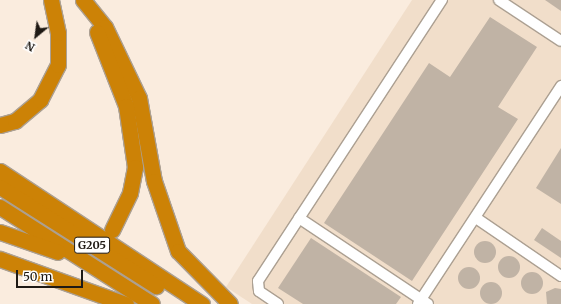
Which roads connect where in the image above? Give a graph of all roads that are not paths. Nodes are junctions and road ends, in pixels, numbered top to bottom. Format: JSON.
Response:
{"nodes":[{"id":1,"x":51,"y":0,"type":"edge"},
{"id":2,"x":78,"y":0,"type":"edge"},
{"id":3,"x":83,"y":0,"type":"edge"},
{"id":4,"x":442,"y":0,"type":"edge"},
{"id":5,"x":499,"y":0,"type":"edge"},
{"id":6,"x":561,"y":41,"type":"edge"},
{"id":7,"x":561,"y":86,"type":"edge"},
{"id":8,"x":0,"y":125,"type":"edge"},
{"id":9,"x":0,"y":171,"type":"edge"},
{"id":10,"x":0,"y":187,"type":"edge"},
{"id":11,"x":0,"y":207,"type":"edge"},
{"id":12,"x":299,"y":218,"type":"junction"},
{"id":13,"x":476,"y":218,"type":"junction"},
{"id":14,"x":112,"y":230,"type":"dead end"},
{"id":15,"x":0,"y":232,"type":"edge"},
{"id":16,"x":58,"y":252,"type":"dead end"},
{"id":17,"x":0,"y":259,"type":"edge"},
{"id":18,"x":561,"y":276,"type":"edge"},
{"id":19,"x":422,"y":303,"type":"edge"},
{"id":20,"x":126,"y":304,"type":"edge"},
{"id":21,"x":152,"y":304,"type":"edge"},
{"id":22,"x":184,"y":304,"type":"edge"},
{"id":23,"x":202,"y":304,"type":"edge"},
{"id":24,"x":230,"y":304,"type":"edge"},
{"id":25,"x":278,"y":304,"type":"edge"}],
"edges":[{"from":1,"to":8,"type":"highway"},
{"from":2,"to":14,"type":"highway"},
{"from":3,"to":24,"type":"highway"},
{"from":4,"to":12,"type":"lane"},
{"from":5,"to":6,"type":"lane"},
{"from":7,"to":13,"type":"lane"},
{"from":9,"to":23,"type":"highway"},
{"from":10,"to":22,"type":"highway","number":"G205"},
{"from":11,"to":21,"type":"highway","number":"G205"},
{"from":12,"to":19,"type":"lane"},
{"from":12,"to":25,"type":"lane"},
{"from":13,"to":18,"type":"lane"},
{"from":13,"to":19,"type":"lane"},
{"from":15,"to":16,"type":"highway"},
{"from":17,"to":20,"type":"highway"}]}
